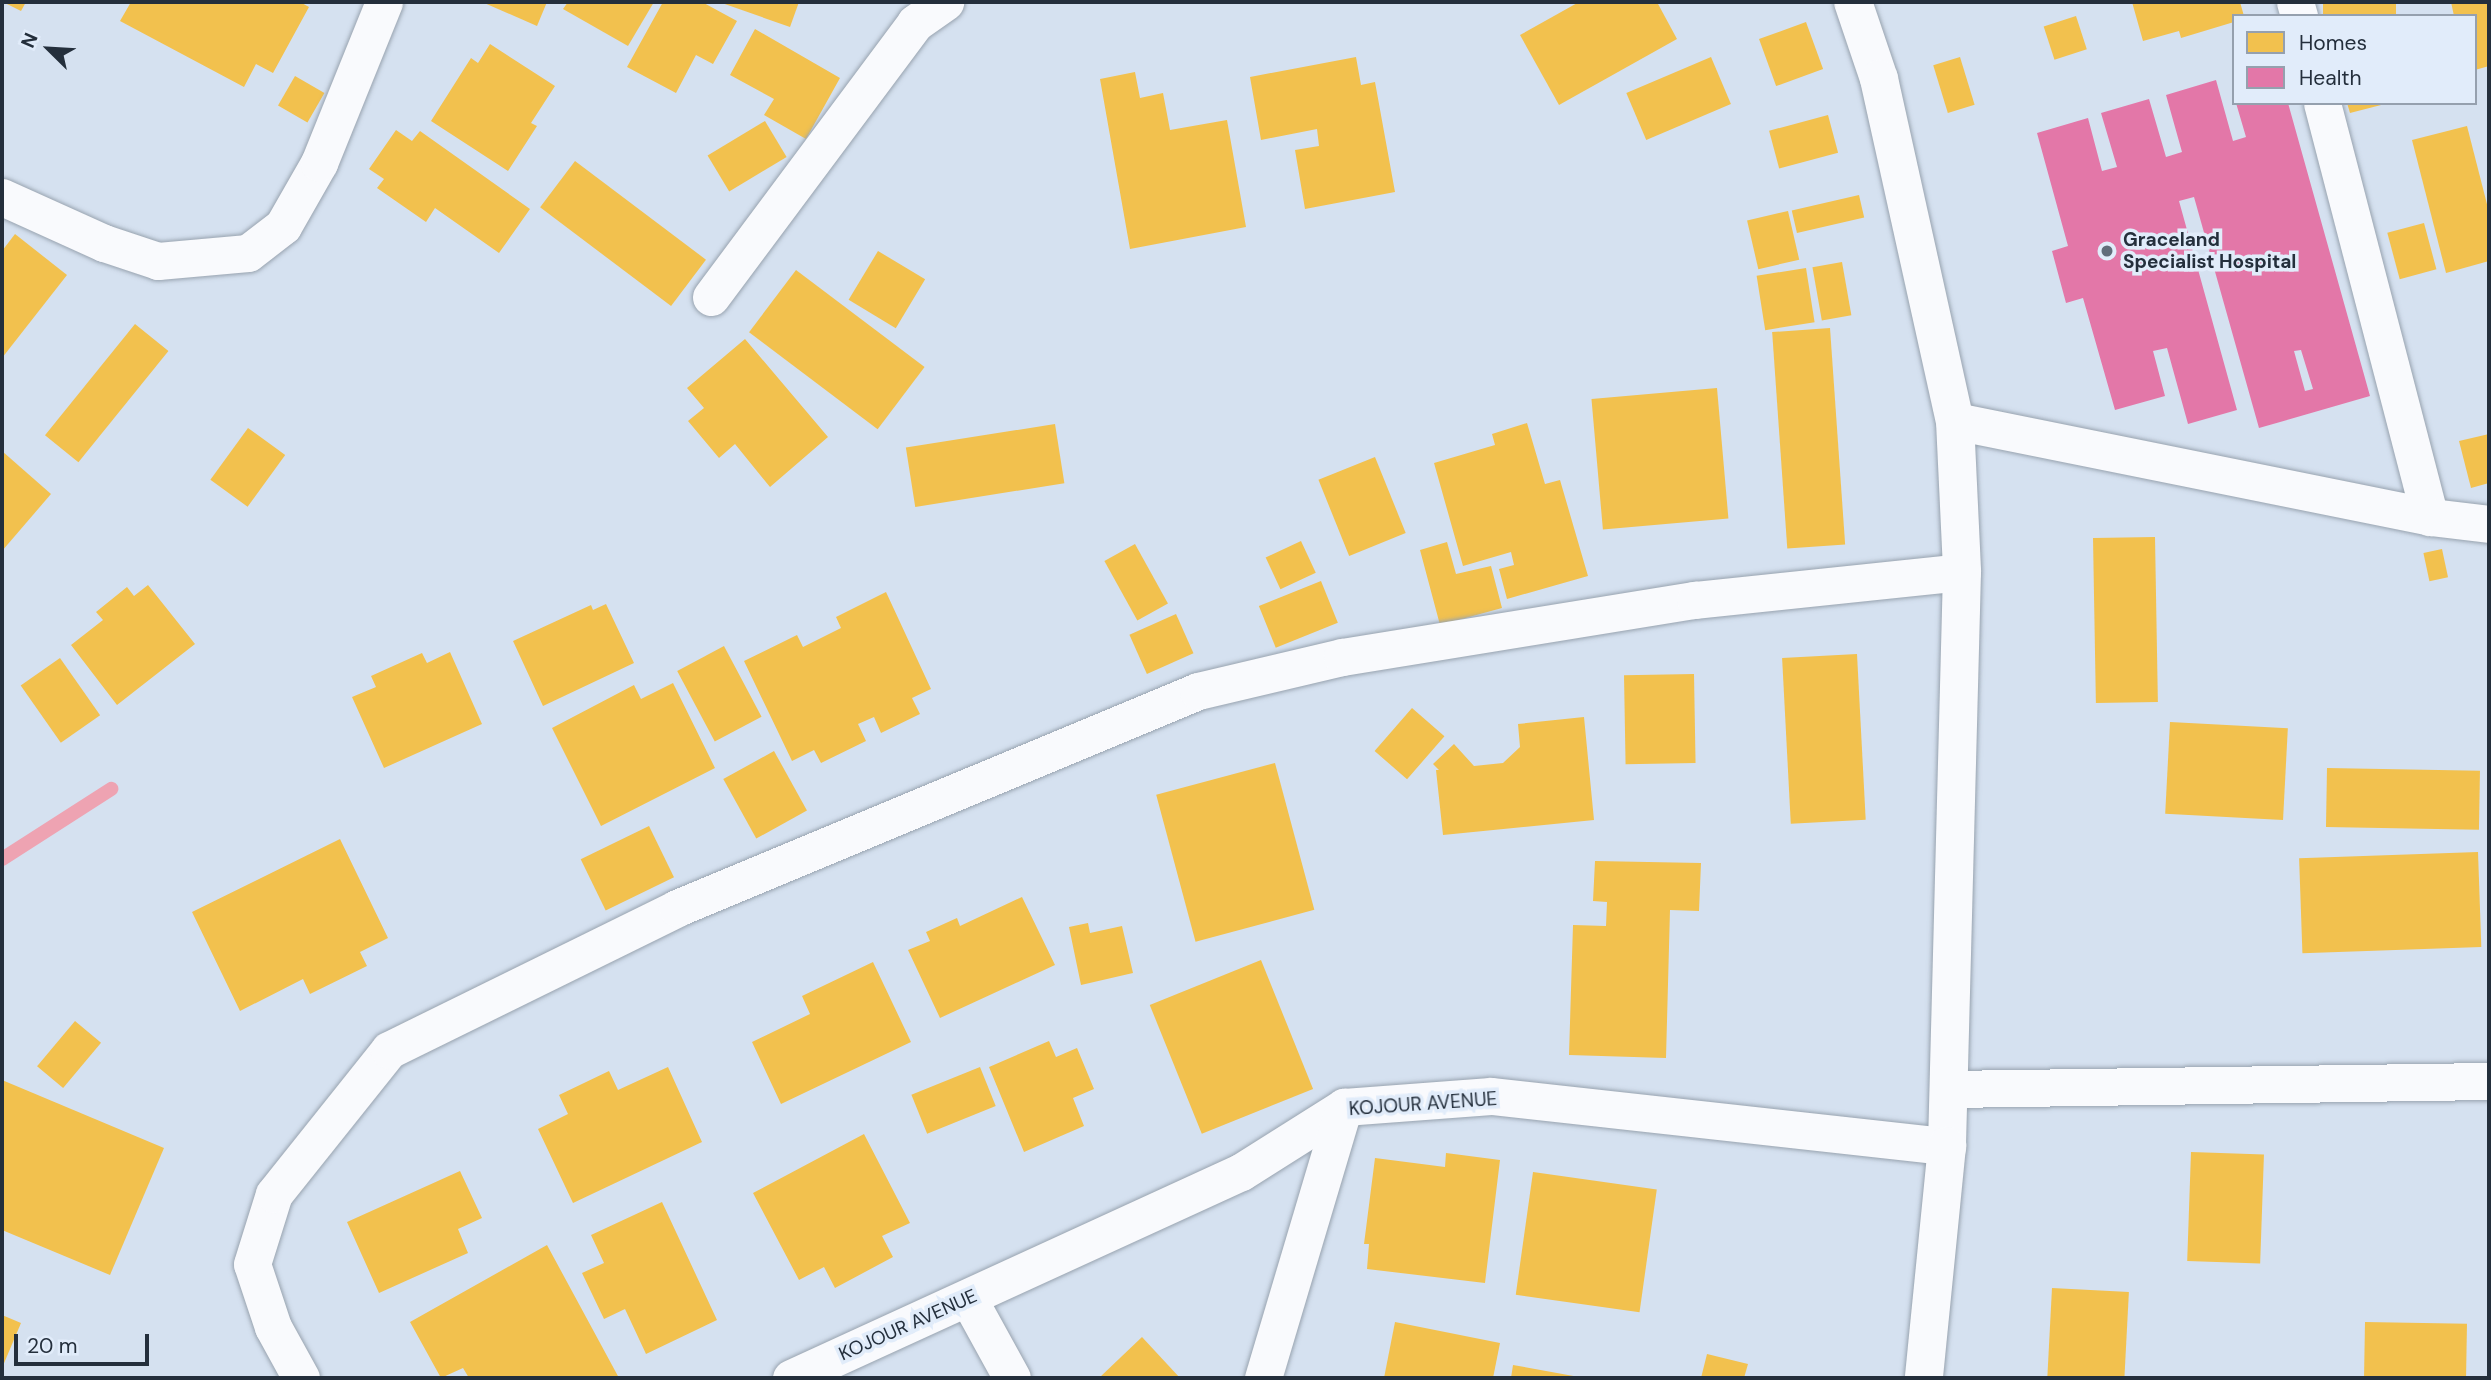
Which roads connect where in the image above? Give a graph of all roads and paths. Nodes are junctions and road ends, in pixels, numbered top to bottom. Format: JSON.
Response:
{"nodes":[{"id":1,"x":384,"y":2,"type":"edge"},
{"id":2,"x":944,"y":2,"type":"edge"},
{"id":3,"x":1853,"y":2,"type":"edge"},
{"id":4,"x":2323,"y":105,"type":"edge"},
{"id":5,"x":2,"y":197,"type":"edge"},
{"id":6,"x":711,"y":296,"type":"dead end"},
{"id":7,"x":1955,"y":421,"type":"junction"},
{"id":8,"x":2430,"y":517,"type":"junction"},
{"id":9,"x":2489,"y":524,"type":"edge"},
{"id":10,"x":1962,"y":572,"type":"junction"},
{"id":11,"x":2489,"y":1081,"type":"edge"},
{"id":12,"x":1949,"y":1089,"type":"junction"},
{"id":13,"x":1344,"y":1107,"type":"junction"},
{"id":14,"x":1947,"y":1146,"type":"junction"},
{"id":15,"x":968,"y":1298,"type":"junction"},
{"id":16,"x":301,"y":1378,"type":"edge"},
{"id":17,"x":791,"y":1378,"type":"edge"},
{"id":18,"x":1012,"y":1378,"type":"edge"},
{"id":19,"x":1263,"y":1378,"type":"edge"},
{"id":20,"x":1924,"y":1378,"type":"edge"}],
"edges":[{"from":1,"to":5,"type":"street"},
{"from":2,"to":6,"type":"street"},
{"from":3,"to":7,"type":"street"},
{"from":4,"to":8,"type":"street"},
{"from":7,"to":8,"type":"street"},
{"from":7,"to":10,"type":"street"},
{"from":8,"to":9,"type":"street"},
{"from":10,"to":12,"type":"street"},
{"from":10,"to":16,"type":"street"},
{"from":11,"to":12,"type":"street"},
{"from":12,"to":14,"type":"street"},
{"from":13,"to":14,"type":"street","name":"KOJOUR AVENUE"},
{"from":13,"to":15,"type":"street","name":"KOJOUR AVENUE"},
{"from":13,"to":19,"type":"street"},
{"from":14,"to":20,"type":"street"},
{"from":15,"to":17,"type":"street","name":"KOJOUR AVENUE"},
{"from":15,"to":18,"type":"street"}]}
